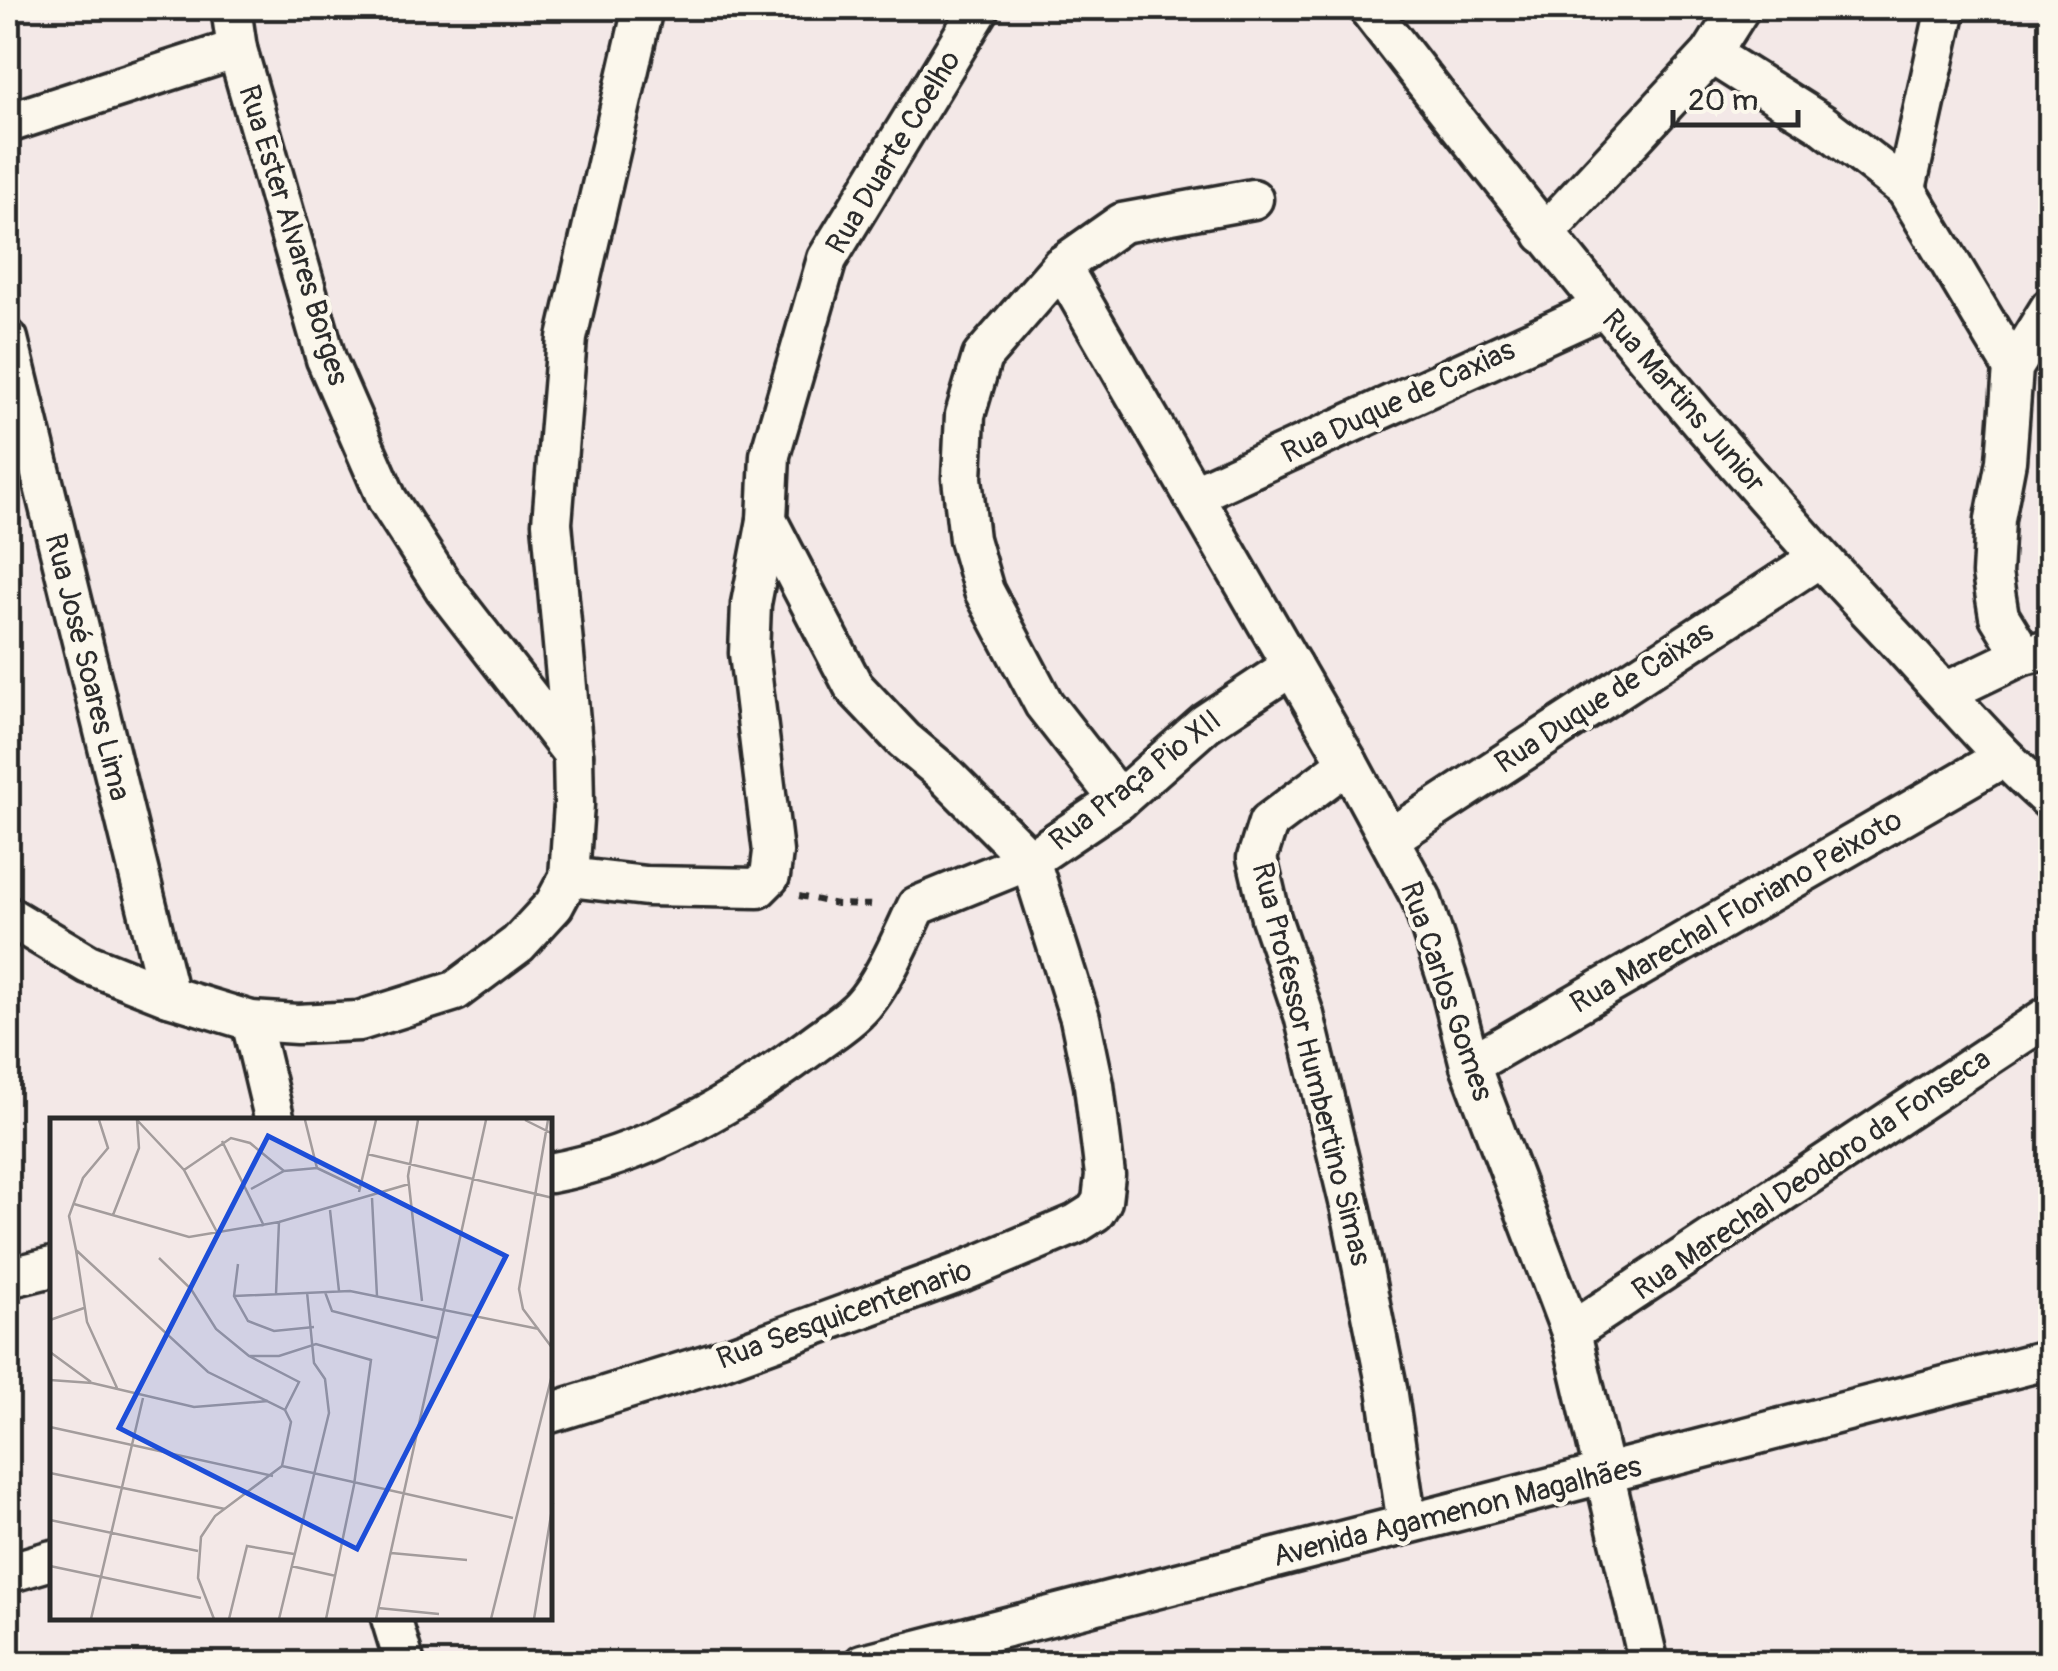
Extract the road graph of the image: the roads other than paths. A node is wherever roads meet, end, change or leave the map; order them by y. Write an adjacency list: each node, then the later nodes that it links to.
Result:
1 (232, 8): 7 (street, Rua Ester Alvares Borges)
2 (642, 8): 24 (street)
3 (980, 8): 19 (street, Rua Duarte Coelho)
4 (1368, 8): 12 (street, Rua Martins Junior)
5 (1740, 8): 8 (street)
6 (1946, 8): 10 (street)
7 (238, 49): 9 (street); 24 (street, Rua Ester Alvares Borges)
8 (1711, 54): 10 (street); 12 (street)
9 (8, 123)
10 (1906, 189): 17 (street)
11 (1253, 199): 13 (street)
12 (1544, 234): 14 (street, Rua Martins Junior)
13 (1062, 266): 18 (street, Rua Carlos Gomes); 27 (street)
14 (1603, 308): 18 (street, Rua Duque de Caxias); 20 (street, Rua Martins Junior)
15 (2050, 308): 17 (street)
16 (8, 339): 33 (street, Rua José Soares Lima)
17 (2014, 368): 21 (street)
18 (1193, 495): 22 (street, Rua Carlos Gomes)
19 (767, 520): 30 (street); 31 (street, Rua Duarte Coelho)
20 (1819, 558): 23 (street, Rua Martins Junior); 29 (street, Rua Duque de Caixas)
21 (2036, 652): 23 (street)
22 (1292, 666): 26 (street, Rua Carlos Gomes); 27 (street, Rua Praça Pio XII)
23 (1946, 692): 25 (street, Rua Martins Junior)
24 (574, 754): 31 (street)
25 (2002, 758): 28 (street, Rua Martins Junior); 36 (street, Rua Marechal Floriano Peixoto)
26 (1348, 763): 29 (street, Rua Carlos Gomes); 45 (street, Rua Professor Humbertino Simas)
27 (1119, 800): 30 (street, Rua Praça Pio XII)
28 (2050, 800)
29 (1390, 838): 36 (street, Rua Carlos Gomes)
30 (1030, 860): 38 (street, Rua Praça Pio XII); 43 (street, Rua Sesquicentenario)
31 (568, 877): 35 (street)
32 (8, 916): 33 (street)
33 (169, 996): 35 (street)
34 (2050, 1015): 41 (street, Rua Marechal Deodoro da Fonseca)
35 (251, 1021): 37 (street)
36 (1470, 1064): 41 (street, Rua Carlos Gomes)
37 (274, 1118)
38 (552, 1173)
39 (50, 1268): 40 (street)
40 (8, 1278)
41 (1572, 1332): 44 (street, Rua Carlos Gomes)
42 (2050, 1358): 44 (street, Avenida Agamenon Magalhães)
43 (552, 1413)
44 (1602, 1473): 45 (street, Avenida Agamenon Magalhães); 51 (street, Rua Carlos Gomes)
45 (1407, 1524): 50 (street, Avenida Agamenon Magalhães)
46 (50, 1561): 47 (street)
47 (8, 1573)
48 (393, 1621): 49 (street)
49 (405, 1664)
50 (863, 1664)
51 (1649, 1664)

